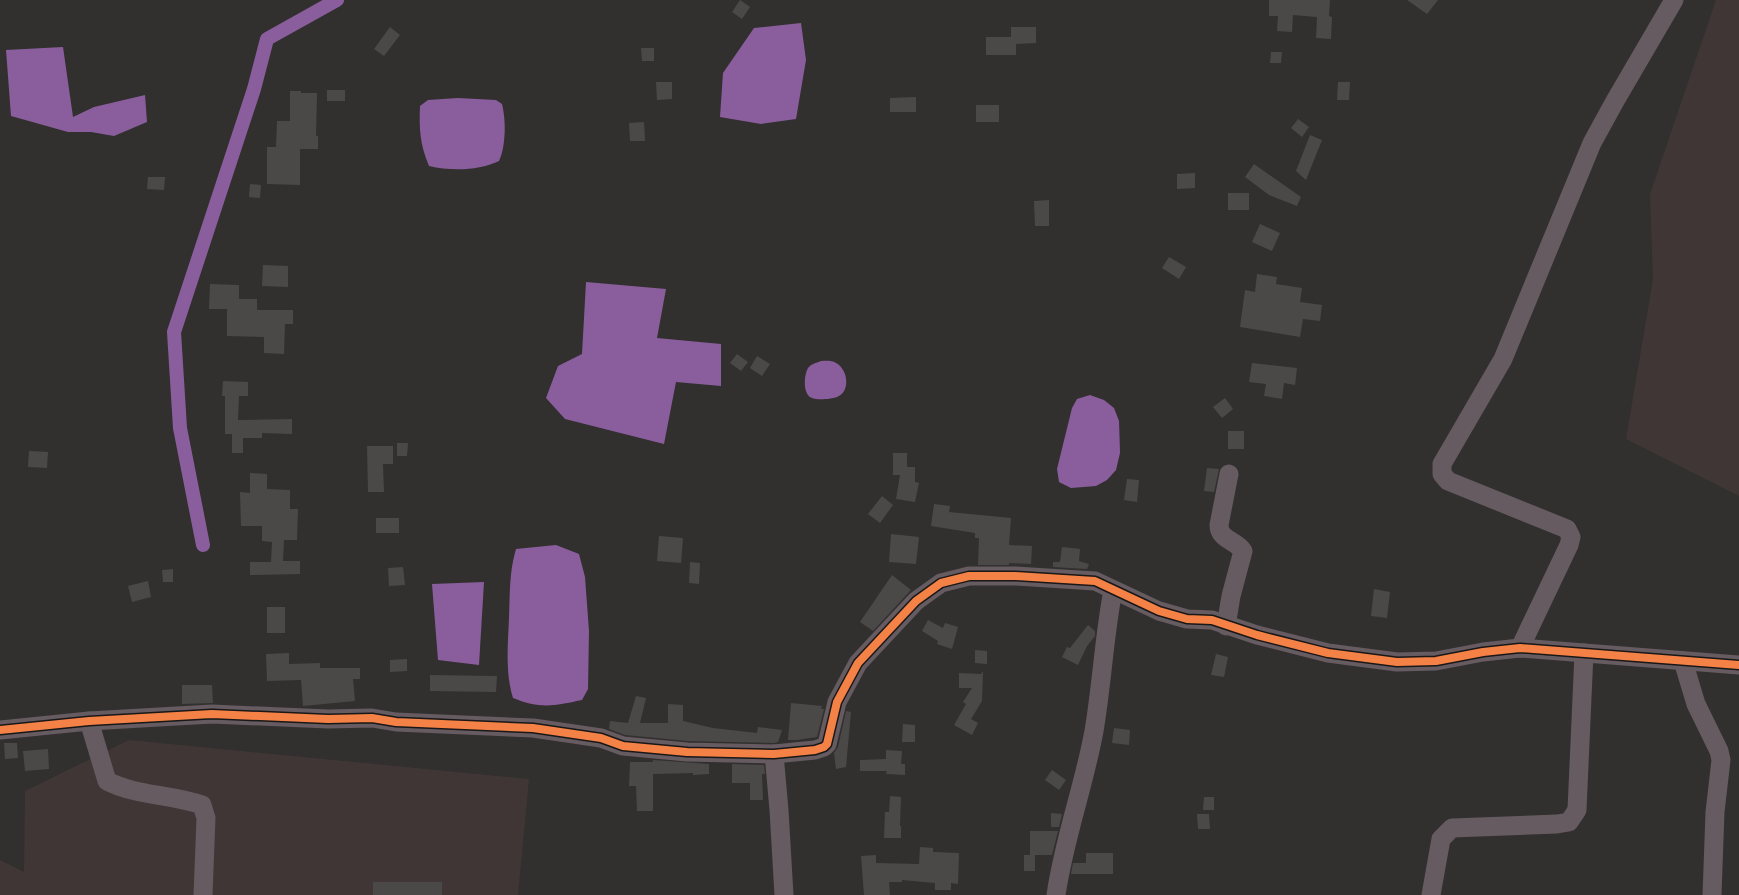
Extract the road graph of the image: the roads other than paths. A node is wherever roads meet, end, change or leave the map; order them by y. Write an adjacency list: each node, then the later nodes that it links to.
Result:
1 (1674, 0): 5 (street)
2 (1229, 474): 4 (street)
3 (1113, 590): 4 (street); 11 (street); 14 (street)
4 (1226, 626): 5 (street)
5 (1520, 648): 6 (street)
6 (1584, 653): 7 (street); 15 (street)
7 (1683, 661): 8 (street); 16 (street)
8 (1739, 665)
9 (89, 721): 10 (street); 11 (street); 12 (street)
10 (0, 730)
11 (774, 754): 13 (street)
12 (203, 895)
13 (784, 895)
14 (1056, 895)
15 (1431, 895)
16 (1712, 895)

